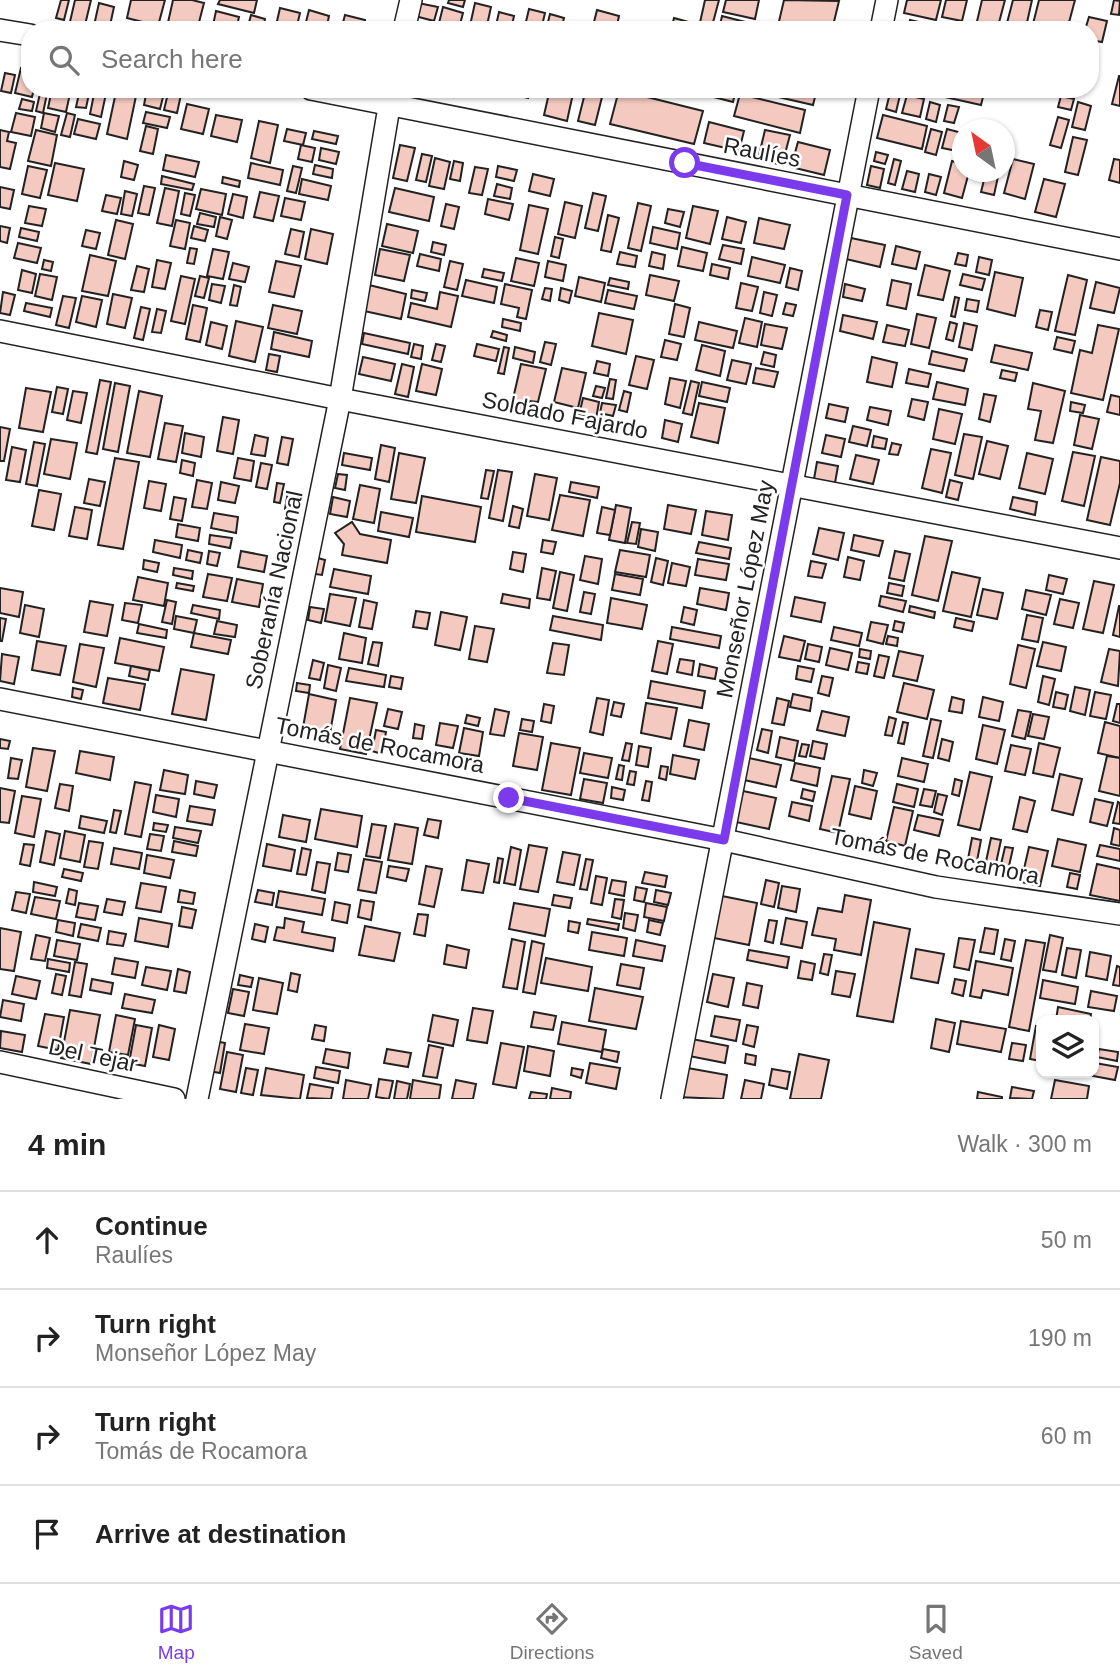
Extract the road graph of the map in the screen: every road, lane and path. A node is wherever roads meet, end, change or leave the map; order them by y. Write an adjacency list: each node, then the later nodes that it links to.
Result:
1 (411, 0): 3 (street)
2 (887, 0): 4 (street)
3 (406, 21)
4 (883, 21)
5 (0, 30): 6 (street)
6 (21, 34)
7 (391, 98): 13 (street, Soberanía Nacional)
8 (396, 98): 10 (street, Raulíes)
9 (867, 98): 10 (street, Monseñor López May)
10 (847, 195): 11 (street, Raulíes); 14 (street, Monseñor López May)
11 (1120, 249)
12 (0, 331): 13 (street, Soldado Fajardo)
13 (340, 399): 14 (street, Soldado Fajardo); 17 (street, Soberanía Nacional)
14 (792, 485): 15 (street, Soldado Fajardo); 18 (street, Monseñor López May)
15 (1120, 548)
16 (0, 699): 17 (street, Tomás de Rocamora)
17 (268, 750): 18 (street, Tomás de Rocamora); 22 (street, Soberanía Nacional)
18 (724, 840): 19 (street, Tomás de Rocamora); 23 (street, Monseñor López May)
19 (1120, 915)
20 (0, 1062): 21 (street, Del Tejar)
21 (174, 1099)
22 (197, 1099)
23 (672, 1099)

